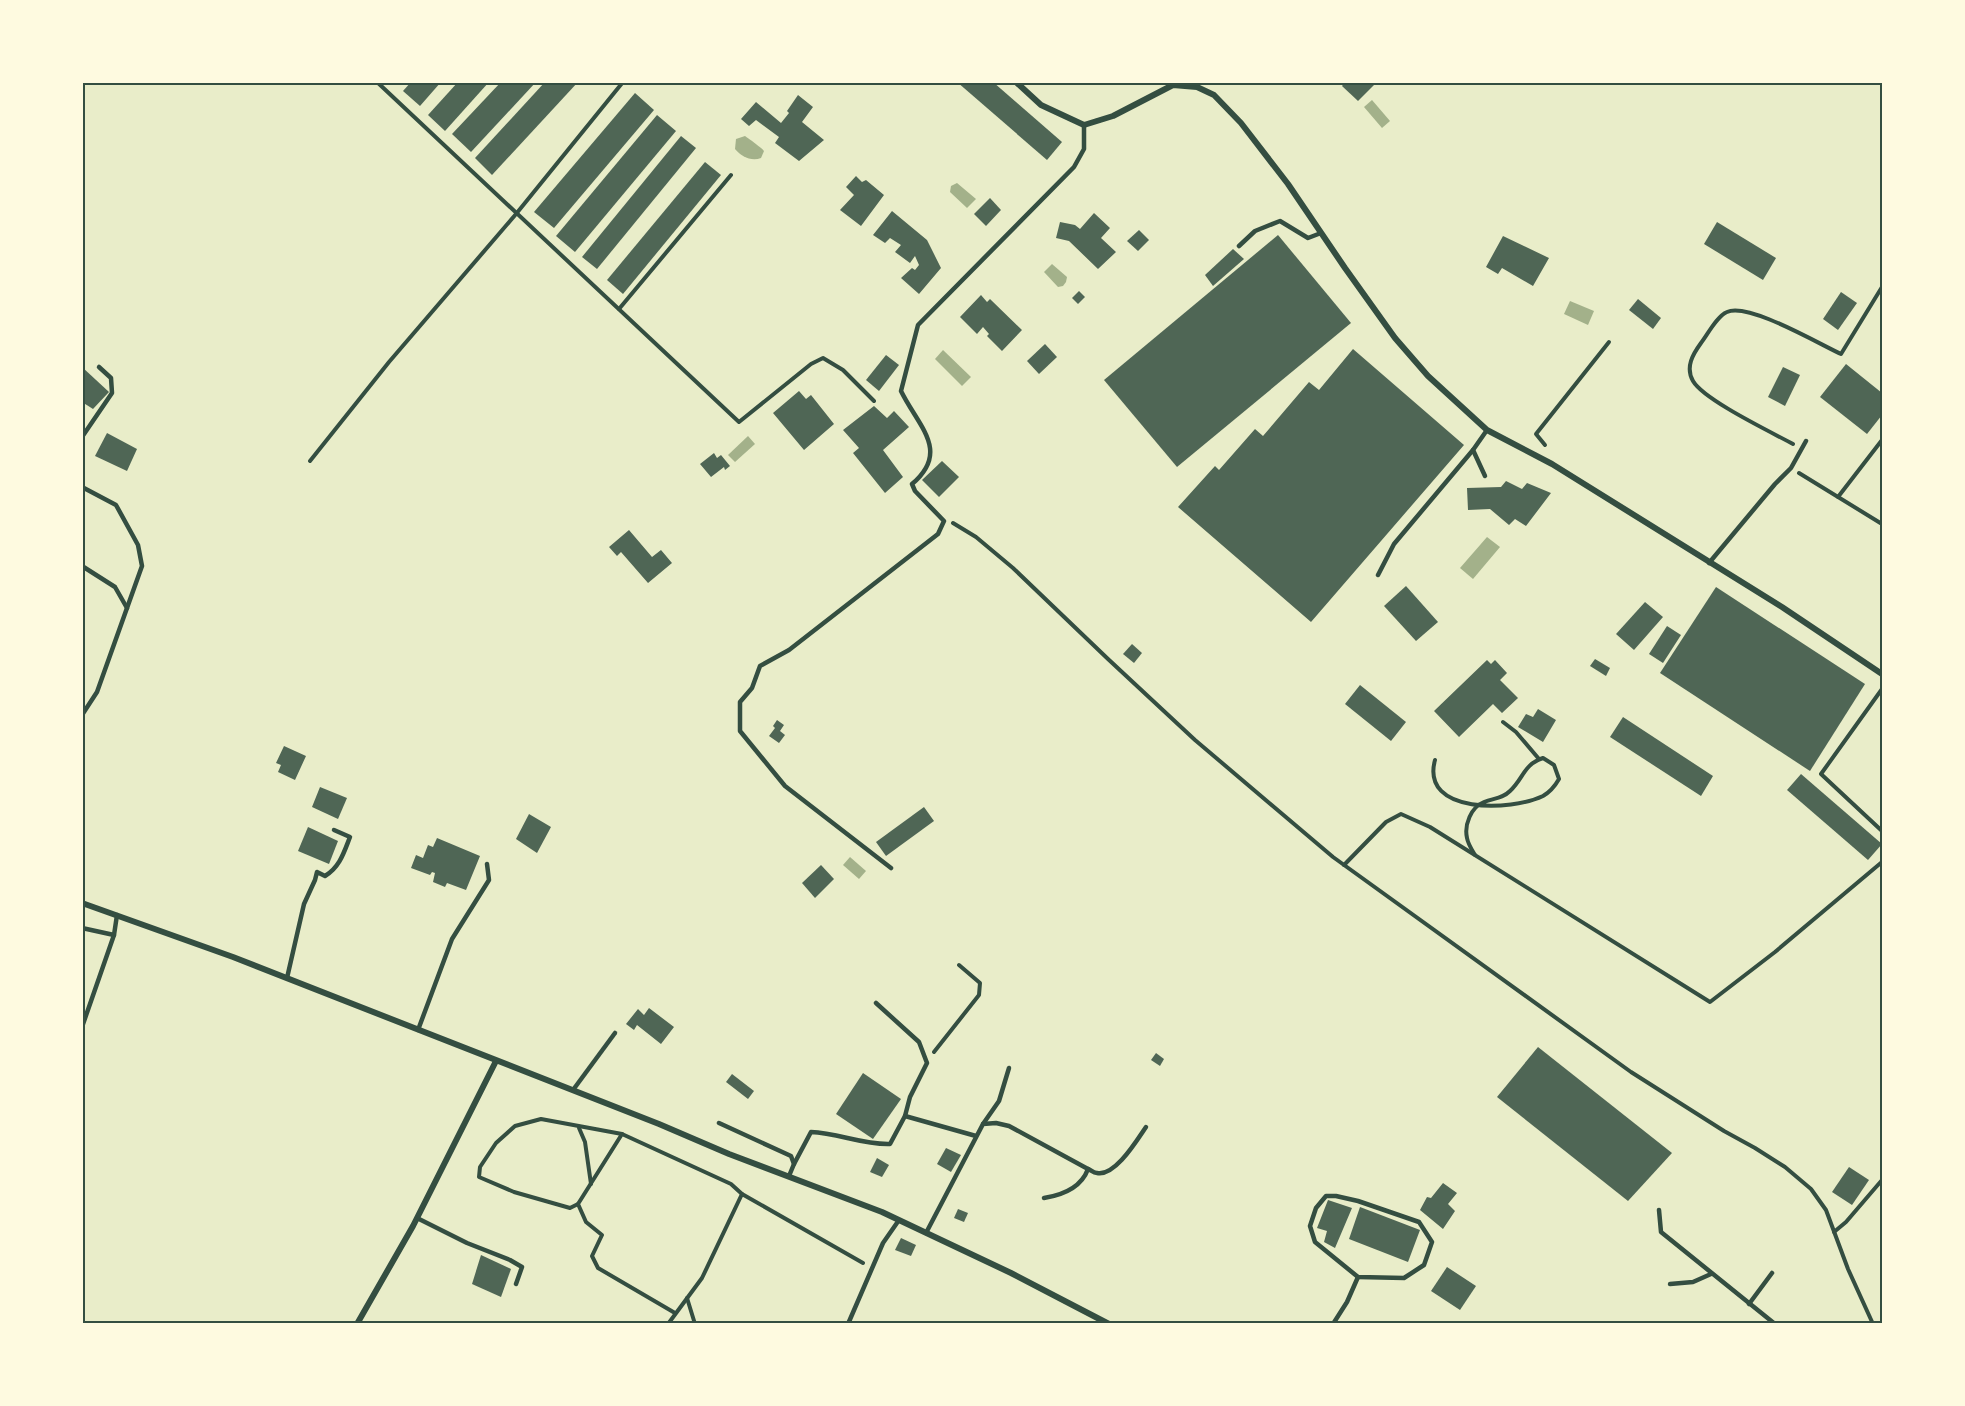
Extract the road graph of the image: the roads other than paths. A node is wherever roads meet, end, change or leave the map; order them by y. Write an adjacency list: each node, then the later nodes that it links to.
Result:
1 (1016, 82): 2 (street)
2 (1084, 125): 3 (street); 20 (lane)
3 (1321, 233): 4 (lane); 6 (street)
4 (1239, 246)
5 (99, 368): 7 (lane)
6 (1487, 430): 9 (lane); 12 (street)
7 (82, 437)
8 (1806, 441): 12 (lane)
9 (1473, 450): 10 (lane); 14 (lane)
10 (1485, 476)
11 (82, 487): 15 (lane)
12 (1709, 563): 16 (street)
13 (82, 566): 15 (lane)
14 (1378, 575)
15 (127, 608): 17 (lane)
16 (1882, 674)
17 (82, 715)
18 (334, 830): 25 (lane)
19 (487, 864): 28 (lane)
20 (891, 868)
21 (82, 903): 22 (street)
22 (117, 915): 24 (lane); 25 (street)
23 (82, 928): 24 (lane)
24 (114, 935): 27 (lane)
25 (287, 978): 28 (street)
26 (876, 1003): 33 (lane)
27 (82, 1027)
28 (418, 1030): 30 (street)
29 (615, 1033): 32 (lane)
30 (496, 1061): 32 (street); 43 (street)
31 (1009, 1068): 35 (lane)
32 (573, 1090): 40 (street)
33 (905, 1116): 37 (lane); 38 (lane)
34 (719, 1123): 38 (lane)
35 (983, 1124): 37 (lane); 39 (lane)
36 (1146, 1127): 39 (lane)
37 (976, 1136): 45 (lane)
38 (794, 1164): 40 (lane)
39 (1088, 1169): 41 (lane)
40 (789, 1176): 44 (street)
41 (1044, 1198)
42 (1659, 1210): 47 (lane)
43 (417, 1218): 49 (lane); 52 (street)
44 (899, 1220): 45 (street); 53 (lane)
45 (926, 1233): 54 (street)
46 (1772, 1273): 51 (lane)
47 (1711, 1274): 50 (lane); 51 (lane)
48 (1358, 1277): 48 (lane); 55 (lane)
49 (516, 1284)
50 (1670, 1284)
51 (1749, 1304): 56 (lane)
52 (357, 1323)
53 (848, 1323)
54 (1109, 1323)
55 (1333, 1323)
56 (1775, 1323)

